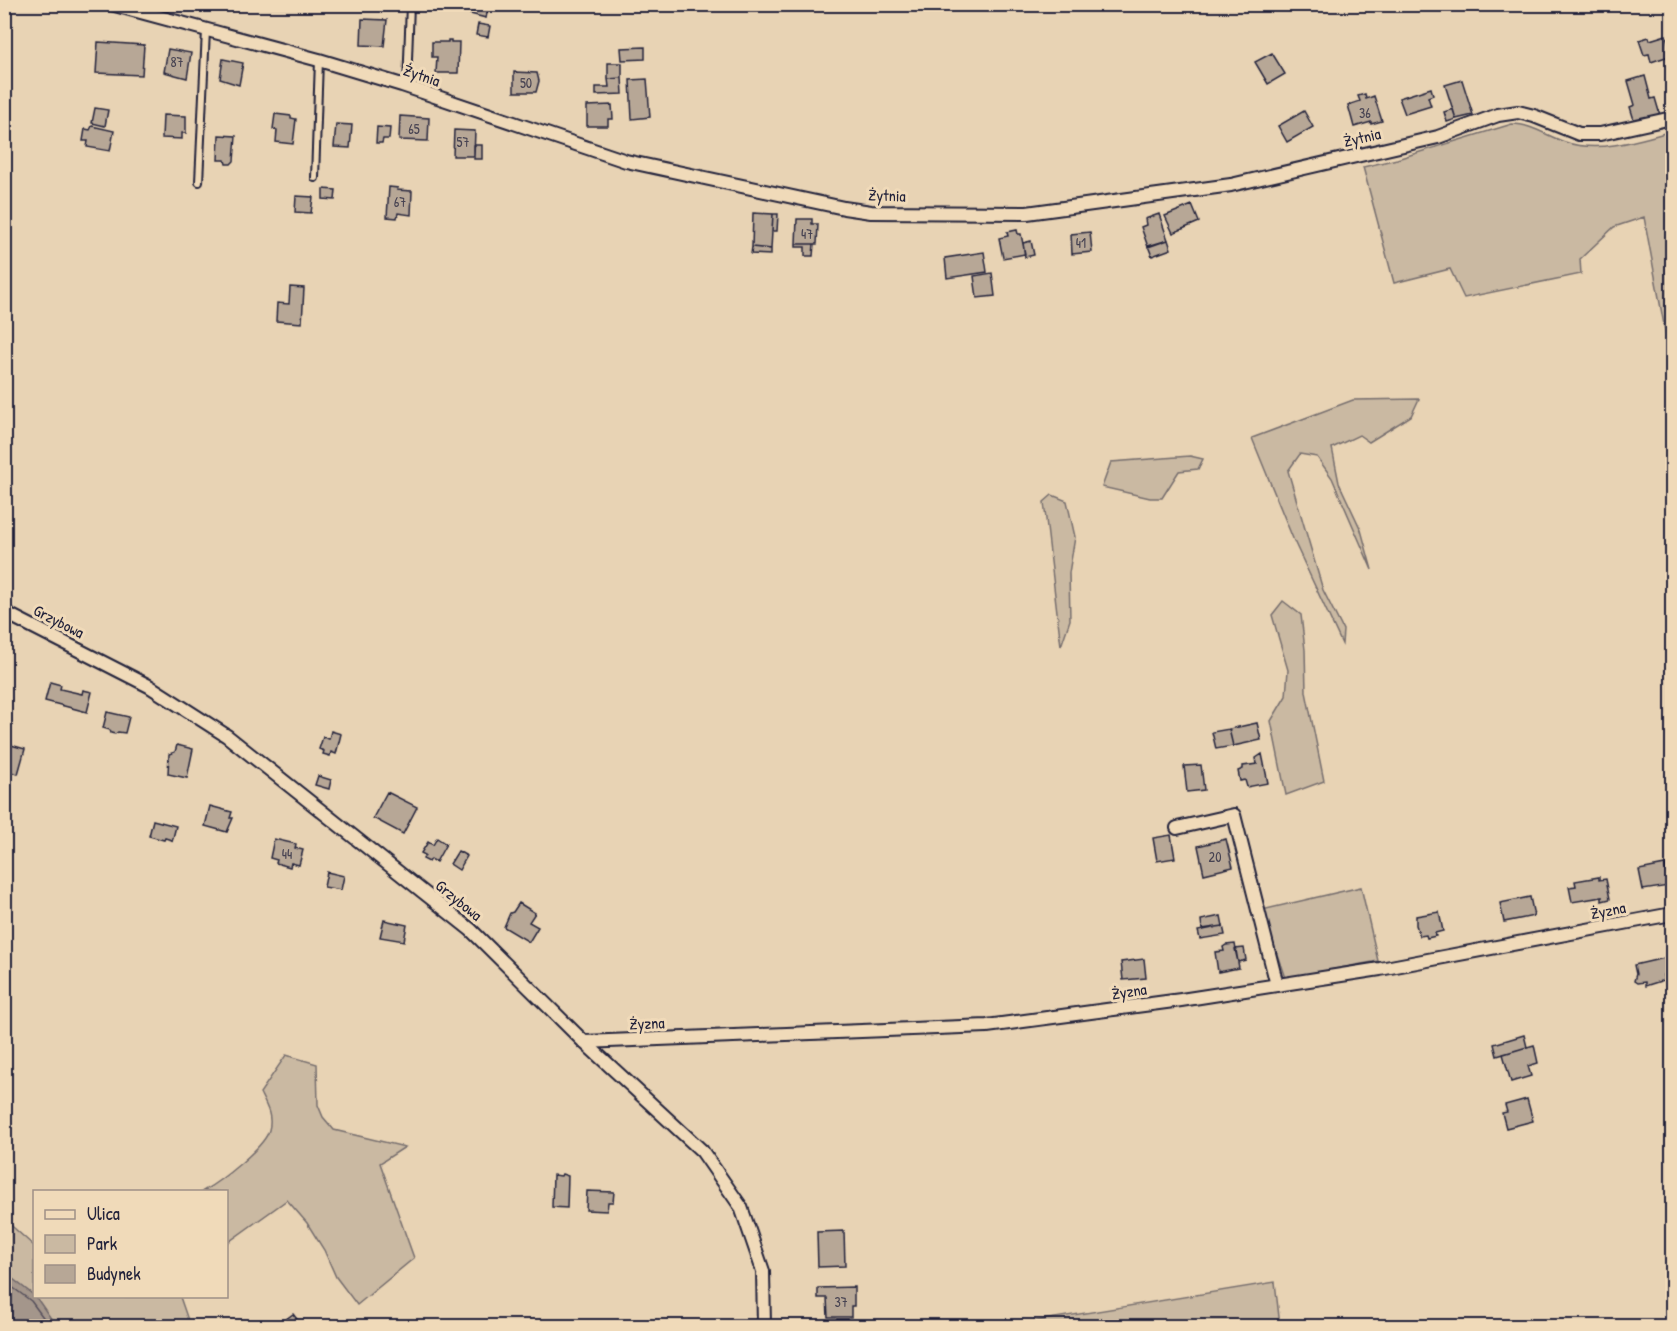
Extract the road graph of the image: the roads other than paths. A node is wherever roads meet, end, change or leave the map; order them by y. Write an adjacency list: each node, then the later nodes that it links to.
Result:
1 (111, 4): 3 (street, Żytnia)
2 (410, 4): 5 (lane)
3 (206, 30): 4 (street, Żytnia); 8 (lane)
4 (319, 60): 5 (street, Żytnia); 7 (lane)
5 (407, 87): 6 (street, Żytnia)
6 (1672, 118)
7 (315, 178)
8 (199, 182)
9 (4, 612): 13 (street, Grzybowa)
10 (1177, 828): 12 (street)
11 (1672, 914): 12 (street, Żyzna)
12 (1277, 985): 13 (street, Żyzna)
13 (584, 1042): 14 (street, Grzybowa)
14 (764, 1326)

